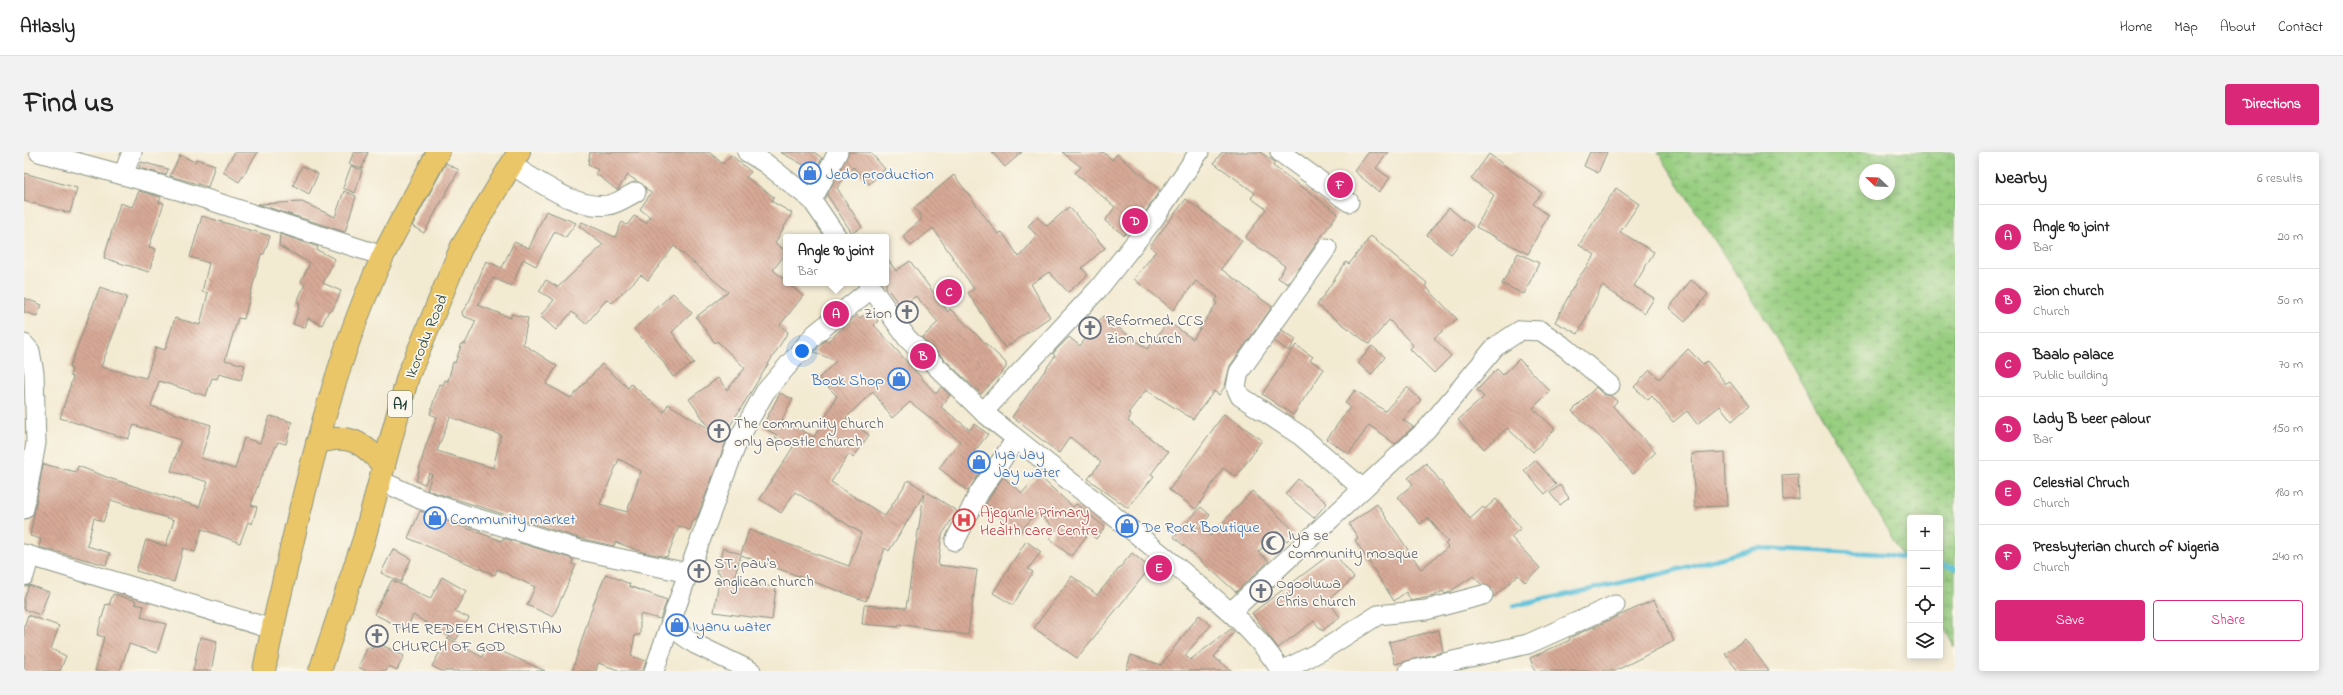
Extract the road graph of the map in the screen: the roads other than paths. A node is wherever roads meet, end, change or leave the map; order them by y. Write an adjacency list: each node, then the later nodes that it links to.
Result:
1 (39, 152): 9 (street)
2 (132, 152): 9 (street)
3 (438, 152): 15 (highway)
4 (747, 152): 11 (street)
5 (838, 152): 11 (street)
6 (1199, 152): 19 (street)
7 (1280, 152): 12 (street)
8 (515, 159): 10 (street); 22 (highway, Ikorodu Road / A1)
9 (123, 175): 15 (street)
10 (636, 192)
11 (812, 200): 13 (street)
12 (1349, 202)
13 (835, 234)
14 (1328, 248): 23 (street)
15 (383, 256): 21 (highway)
16 (870, 286): 19 (street); 27 (street)
17 (24, 344): 24 (street)
18 (1610, 385): 23 (street)
19 (983, 412): 20 (street)
20 (1016, 440): 25 (street); 31 (street)
21 (317, 443): 22 (highway); 33 (highway)
22 (386, 475): 27 (street); 35 (highway, Ikorodu Road / A1)
23 (1363, 489): 31 (street)
24 (24, 509)
25 (955, 541)
26 (27, 555): 28 (street); 33 (street)
27 (688, 573): 32 (street)
28 (24, 576)
29 (1483, 595): 38 (street)
30 (1615, 605): 39 (street)
31 (1231, 612): 38 (street)
32 (671, 627): 36 (street); 37 (street)
33 (272, 629): 34 (highway)
34 (264, 671)
35 (320, 671)
36 (654, 671)
37 (751, 671)
38 (1282, 671)
39 (1410, 671)

